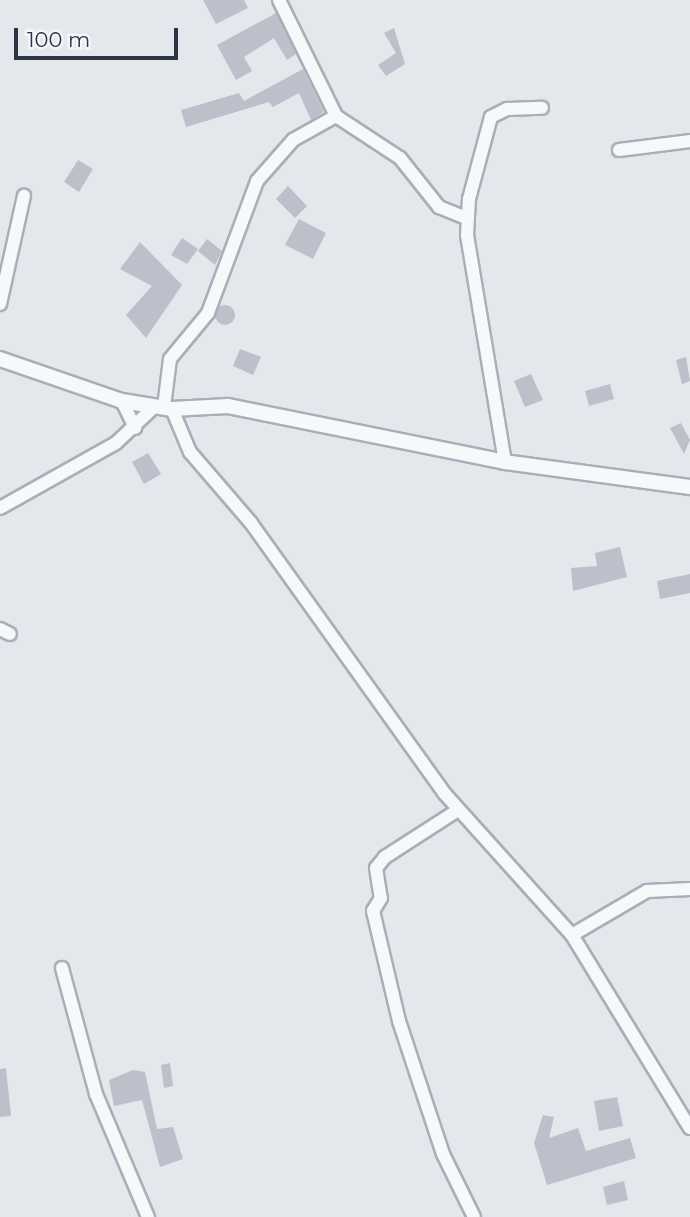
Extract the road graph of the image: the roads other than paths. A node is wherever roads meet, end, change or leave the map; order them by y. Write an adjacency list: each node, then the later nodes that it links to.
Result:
1 (279, 0): 3 (street)
2 (542, 108): 7 (street)
3 (336, 116): 7 (street); 11 (street)
4 (690, 141): 5 (street)
5 (619, 149)
6 (24, 196): 8 (street)
7 (468, 219): 13 (street)
8 (0, 304)
9 (0, 359): 10 (street)
10 (122, 401): 11 (street); 12 (street)
11 (164, 407): 12 (street); 13 (street); 16 (street)
12 (135, 428): 15 (street)
13 (505, 462): 14 (street)
14 (690, 487)
15 (0, 508)
16 (458, 810): 18 (street); 22 (street)
17 (690, 889): 18 (street)
18 (572, 935): 20 (street)
19 (62, 968): 21 (street)
20 (689, 1126)
21 (148, 1217)
22 (474, 1217)

